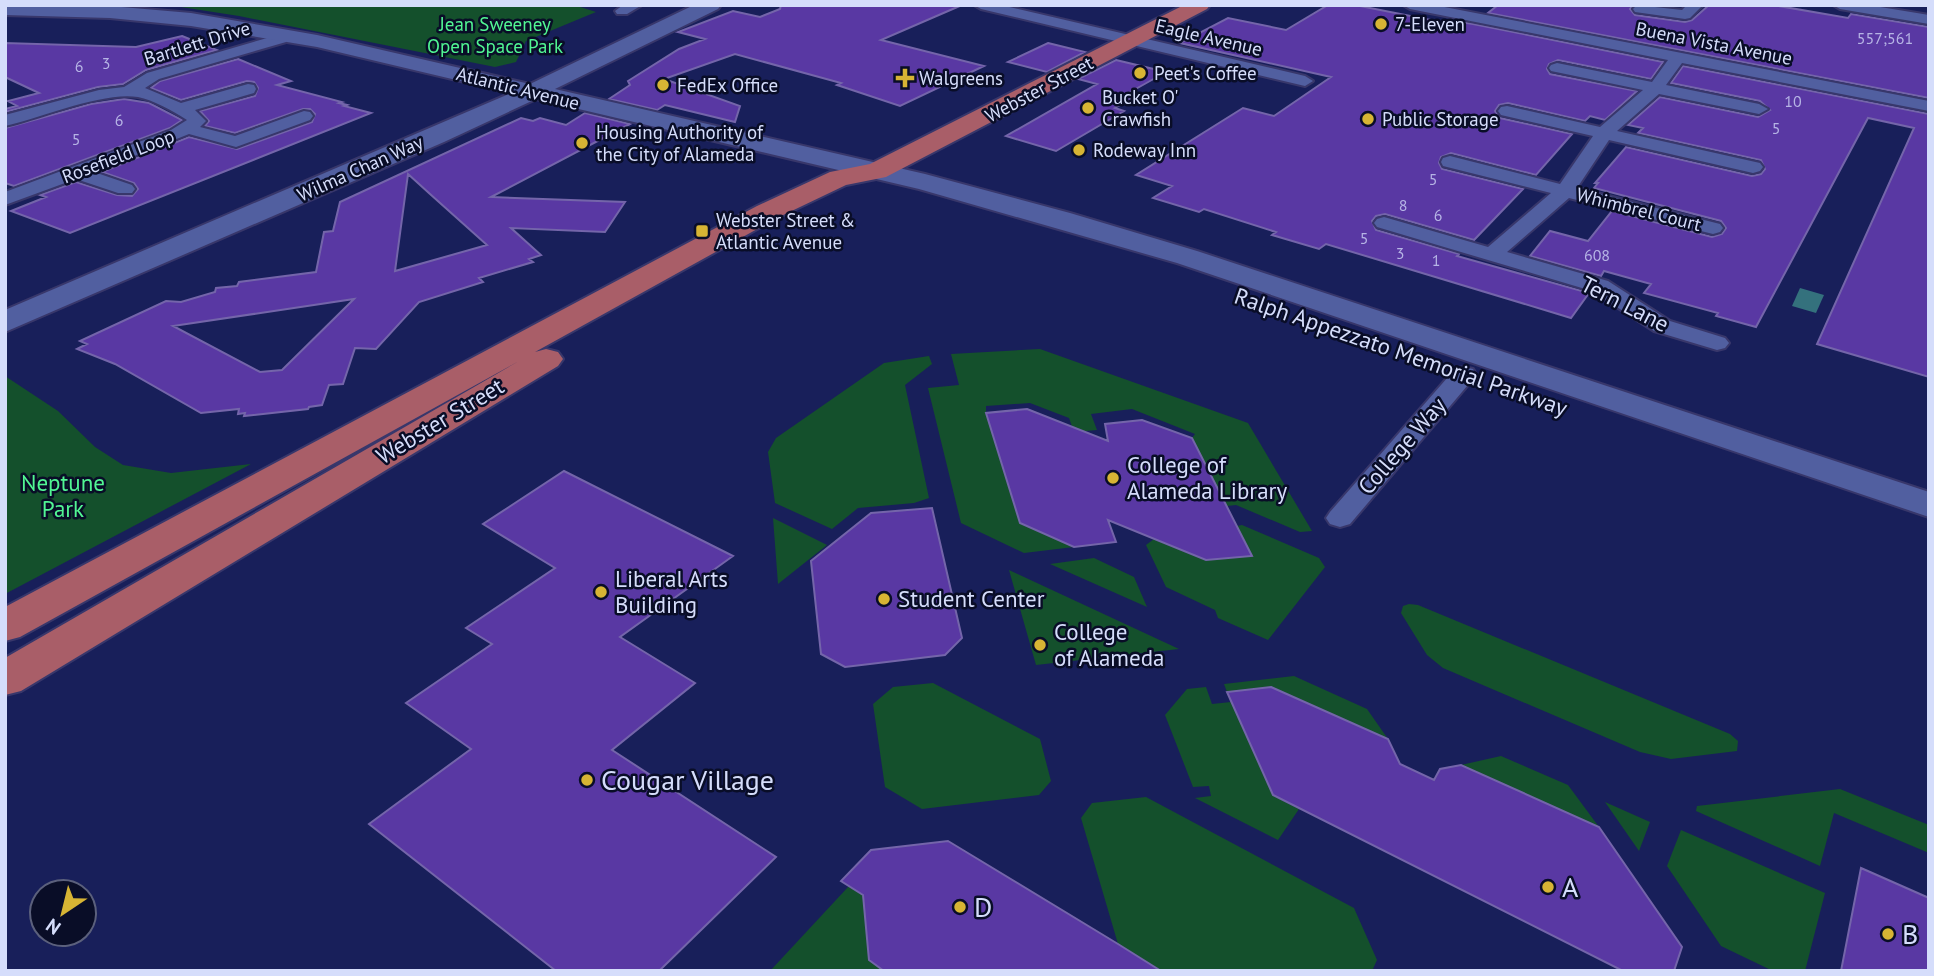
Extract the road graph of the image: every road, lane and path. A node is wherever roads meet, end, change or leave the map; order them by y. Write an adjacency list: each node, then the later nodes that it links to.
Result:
1 (679, 5): 23 (street, Wilma Chan Way)
2 (711, 5): 23 (street, Wilma Chan Way)
3 (981, 5): 13 (street, Eagle Avenue)
4 (1200, 5): 13 (main road, Webster Street)
5 (1410, 5): 15 (street, Buena Vista Avenue)
6 (1696, 5): 10 (street)
7 (1840, 5): 8 (street)
8 (1872, 8): 11 (street)
9 (5, 9): 12 (street, Atlantic Avenue)
10 (1640, 9)
11 (1929, 20)
12 (281, 39): 16 (street, Bartlett Drive); 23 (street, Atlantic Avenue)
13 (1132, 40): 18 (street, Eagle Avenue); 38 (main road, Webster Street)
14 (157, 55): 16 (street)
15 (1678, 57): 19 (street); 25 (street, Buena Vista Avenue)
16 (186, 67): 22 (street, Bartlett Drive)
17 (1557, 68): 19 (street)
18 (1305, 81)
19 (1656, 88): 27 (street); 34 (street)
20 (62, 89): 24 (street)
21 (248, 89): 26 (street)
22 (129, 91): 24 (street, Bartlett Drive); 26 (street, Rosefield Loop)
23 (507, 93): 38 (street, Atlantic Avenue); 38 (street, Atlantic Avenue); 45 (street, Wilma Chan Way); 46 (street, Wilma Chan Way)
24 (83, 99): 29 (street, Bartlett Drive)
25 (1929, 106)
26 (180, 109): 33 (street, Rosefield Loop)
27 (1759, 109)
28 (1507, 111): 34 (street)
29 (37, 112): 31 (street, Bartlett Drive); 32 (street)
30 (304, 116): 33 (street)
31 (5, 121)
32 (57, 122)
33 (188, 129): 37 (street, Rosefield Loop)
34 (1604, 133): 36 (street); 40 (street)
35 (1450, 162): 40 (street, Whimbrel Court)
36 (1753, 167)
37 (75, 172): 39 (street); 41 (street, Rosefield Loop)
38 (862, 178): 48 (street, Ralph Appezzato Memorial Parkway); 49 (street, Ralph Appezzato Memorial Parkway); 52 (main road, Webster Street); 53 (main road, Webster Street)
39 (125, 189)
40 (1564, 191): 43 (street, Whimbrel Court); 44 (street)
41 (5, 199)
42 (1384, 223): 44 (street, Tern Lane)
43 (1713, 228)
44 (1492, 254): 47 (street, Tern Lane)
45 (5, 302)
46 (5, 322)
47 (1717, 343)
48 (1465, 374): 50 (street, College Way); 51 (street, Ralph Appezzato Memorial Parkway)
49 (1929, 505)
50 (1340, 519)
51 (1929, 533)
52 (5, 626)
53 (5, 679)

